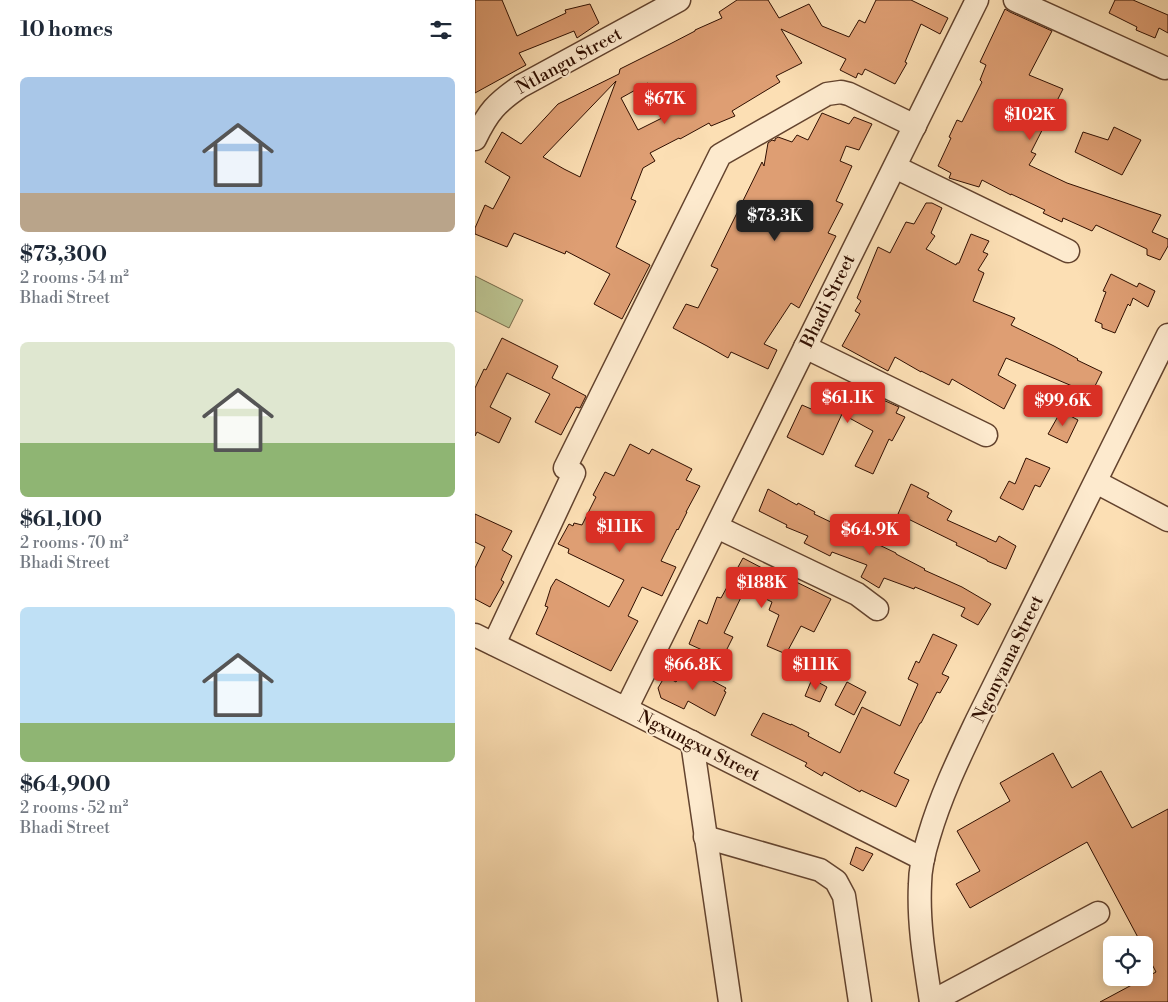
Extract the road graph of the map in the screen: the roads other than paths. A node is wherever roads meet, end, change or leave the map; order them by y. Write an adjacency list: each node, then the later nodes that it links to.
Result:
1 (679, 0): 6 (street, Ntlangu Street)
2 (977, 0): 5 (street, Bhadi Street)
3 (1015, 0): 4 (street)
4 (1165, 68)
5 (915, 126): 7 (street, Bhadi Street); 16 (street)
6 (475, 139)
7 (895, 167): 8 (street); 10 (street, Bhadi Street)
8 (1068, 251)
9 (1168, 335): 12 (street, Ngonyama Street)
10 (805, 347): 11 (street); 14 (street, Bhadi Street)
11 (986, 434)
12 (1096, 482): 13 (street); 20 (street, Ngonyama Street)
13 (1168, 520)
14 (717, 527): 15 (street); 17 (street, Bhadi Street)
15 (877, 609)
16 (484, 640): 17 (street, Ngxungxu Street)
17 (626, 710): 18 (street, Ngxungxu Street)
18 (692, 742): 19 (street); 20 (street, Ngxungxu Street)
19 (705, 837): 22 (street); 23 (street)
20 (923, 859): 24 (street, Ngonyama Street)
21 (1098, 913): 24 (street)
22 (730, 1002)
23 (859, 1002)
24 (931, 1002)

